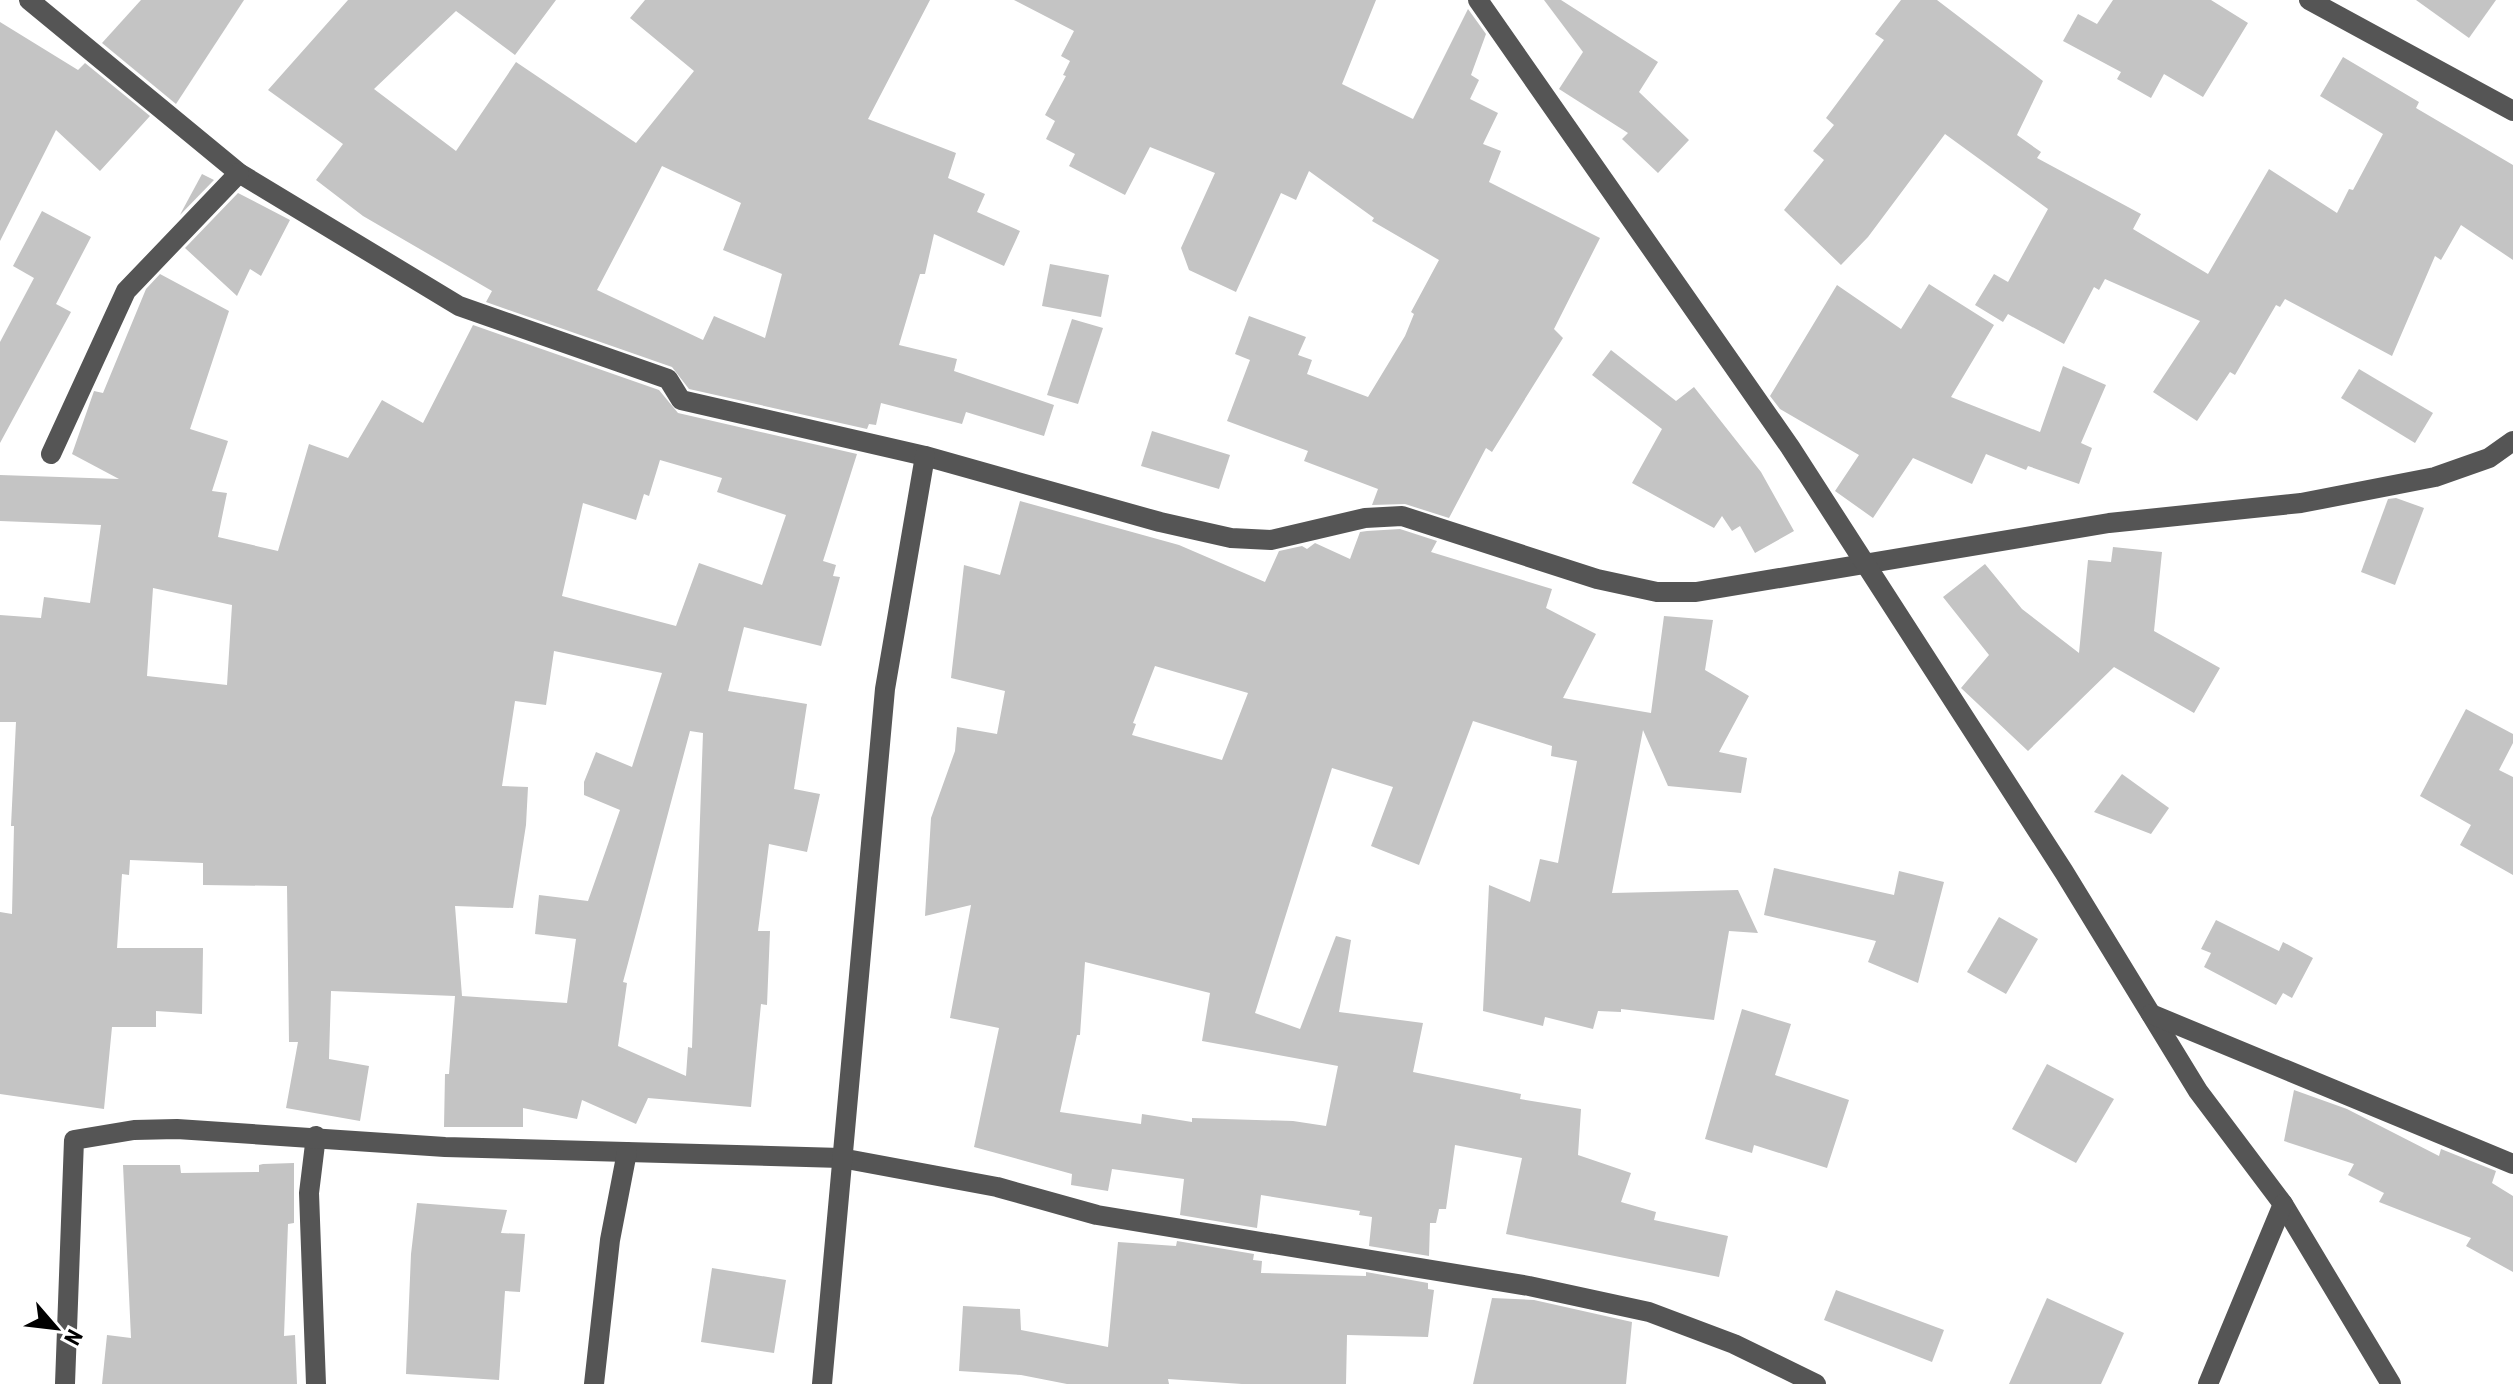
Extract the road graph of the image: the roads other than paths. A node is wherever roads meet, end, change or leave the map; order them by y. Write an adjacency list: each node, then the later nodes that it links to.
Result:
1 (1478, 0): 9 (street)
2 (2309, 0): 4 (street)
3 (39, 3): 5 (street)
4 (2513, 111)
5 (239, 173): 7 (street); 8 (street)
6 (2513, 441): 9 (street)
7 (51, 454)
8 (925, 456): 9 (street); 13 (street)
9 (1866, 564): 10 (street)
10 (2151, 1014): 14 (street); 15 (street)
11 (316, 1136): 12 (street); 16 (street); 17 (street)
12 (627, 1152): 13 (street); 18 (street)
13 (841, 1158): 19 (street); 20 (street)
14 (2513, 1164)
15 (2283, 1204): 21 (street); 22 (street)
16 (65, 1384)
17 (316, 1384)
18 (594, 1384)
19 (822, 1384)
20 (1816, 1384)
21 (2208, 1384)
22 (2391, 1384)

